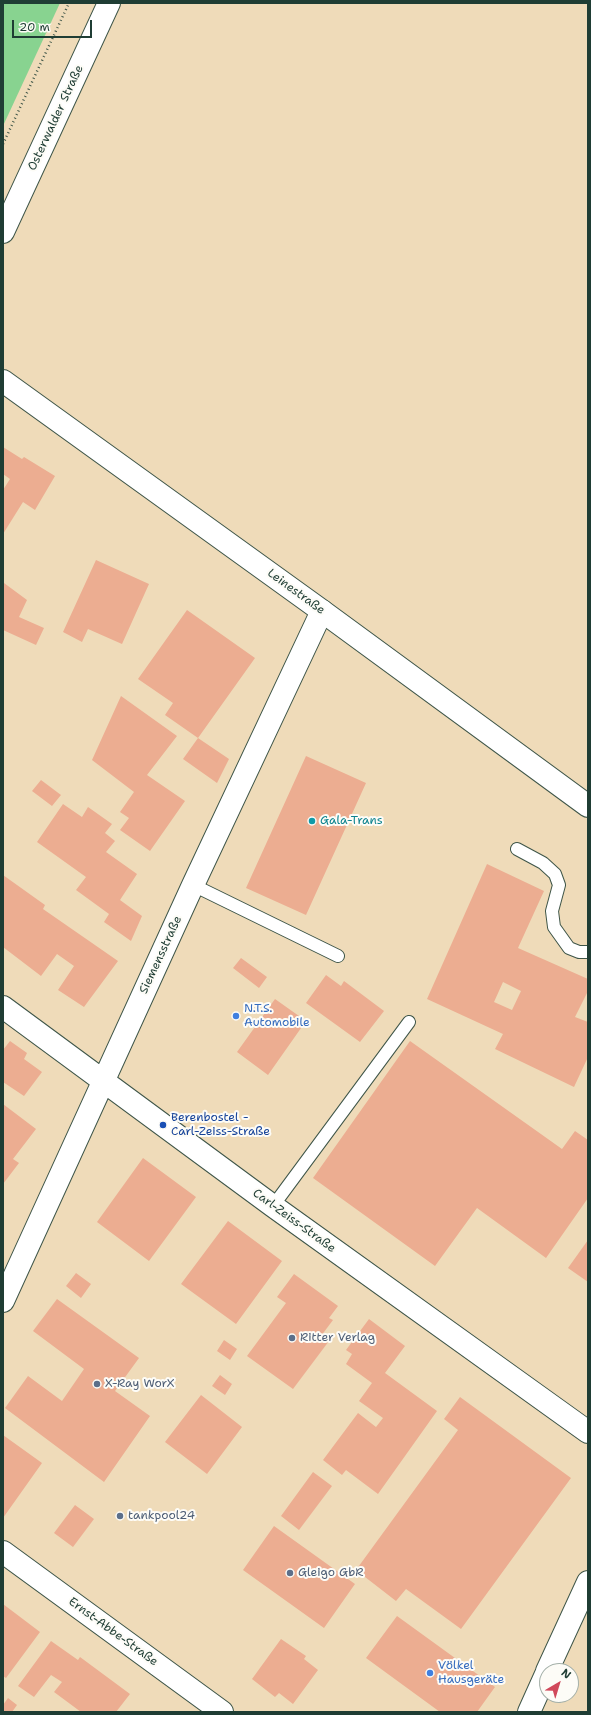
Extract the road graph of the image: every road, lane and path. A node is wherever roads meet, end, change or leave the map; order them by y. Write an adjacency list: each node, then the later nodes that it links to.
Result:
1 (69, 3): 3 (path)
2 (109, 3): 4 (street, Osterwalder Straße)
3 (3, 144)
4 (3, 232)
5 (3, 380): 6 (street, Leinestraße)
6 (322, 611): 7 (street, Leinestraße); 9 (street, Siemensstraße)
7 (588, 806)
8 (517, 849): 10 (lane)
9 (193, 885): 11 (lane); 14 (street, Siemensstraße)
10 (588, 952)
11 (338, 956)
12 (3, 1006): 14 (street, Carl-Zeiss-Straße)
13 (409, 1022): 15 (lane)
14 (104, 1080): 15 (street, Carl-Zeiss-Straße); 16 (street, Siemensstraße)
15 (273, 1206): 17 (street, Carl-Zeiss-Straße)
16 (3, 1301)
17 (588, 1432)
18 (3, 1552): 22 (street, Ernst-Abbe-Straße)
19 (588, 1582): 20 (street)
20 (551, 1663)
21 (539, 1688): 23 (street)
22 (222, 1712)
23 (528, 1712)

